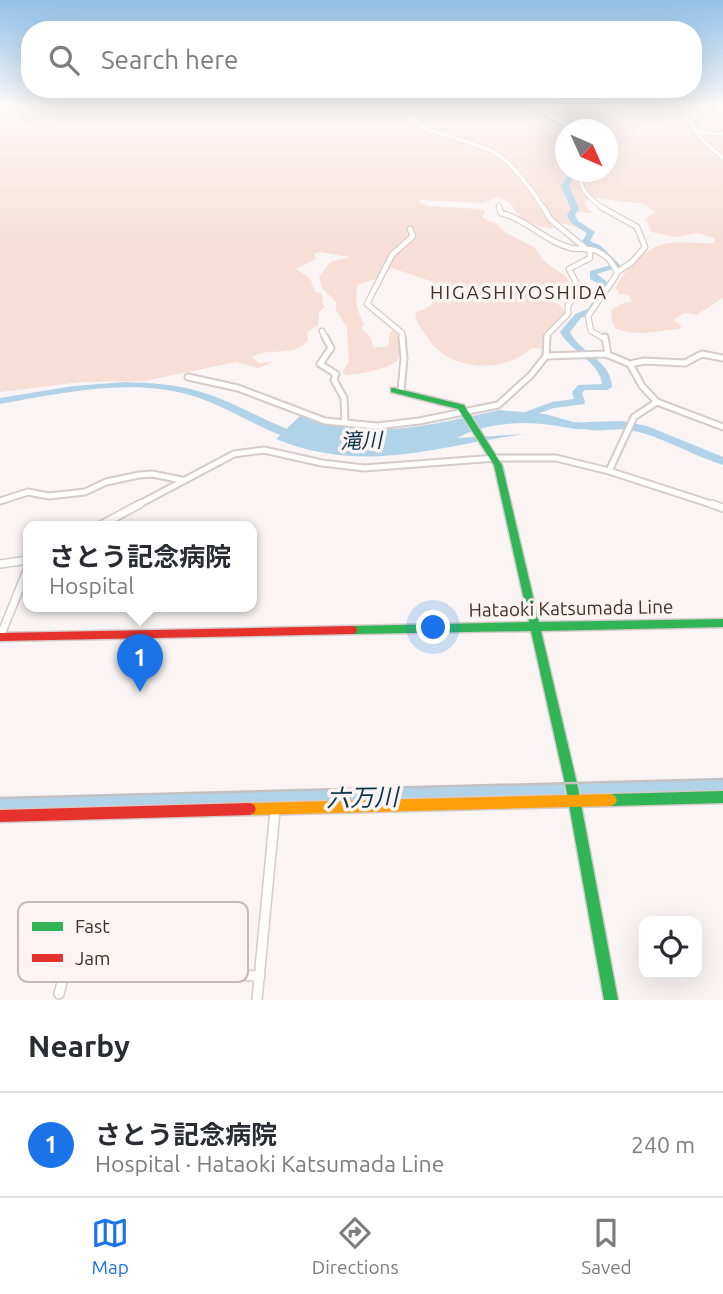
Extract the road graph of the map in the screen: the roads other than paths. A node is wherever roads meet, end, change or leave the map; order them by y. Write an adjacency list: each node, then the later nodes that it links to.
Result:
1 (496, 154): 5 (street)
2 (580, 182): 6 (street)
3 (499, 205): 5 (street)
4 (410, 229): 13 (street)
5 (588, 249): 6 (street); 9 (street)
6 (616, 269): 8 (street)
7 (322, 331): 16 (street)
8 (608, 355): 9 (street); 11 (street)
9 (546, 356): 15 (street)
10 (723, 358): 11 (street)
11 (630, 364): 14 (street)
12 (188, 377): 16 (street)
13 (397, 390): 15 (street)
14 (657, 402): 17 (street); 19 (street)
15 (466, 411): 16 (street); 18 (street)
16 (345, 422)
17 (723, 427)
18 (496, 458): 19 (street); 20 (street); 28 (street)
19 (609, 471): 22 (street)
20 (182, 480): 21 (street); 23 (street)
21 (0, 501)
22 (723, 508)
23 (108, 521)
24 (23, 561): 25 (street)
25 (0, 564)
26 (23, 580): 29 (street)
27 (723, 623): 28 (street, Hataoki Katsumada Line)
28 (535, 626): 29 (street, Hataoki Katsumada Line); 31 (street)
29 (0, 637)
30 (723, 797): 31 (street)
31 (574, 801): 32 (street); 39 (street)
32 (275, 811): 33 (street); 35 (street)
33 (0, 816)
34 (248, 976): 35 (street)
35 (260, 976): 38 (street)
36 (62, 982): 37 (street)
37 (59, 994)
38 (257, 1000)
39 (611, 1000)

